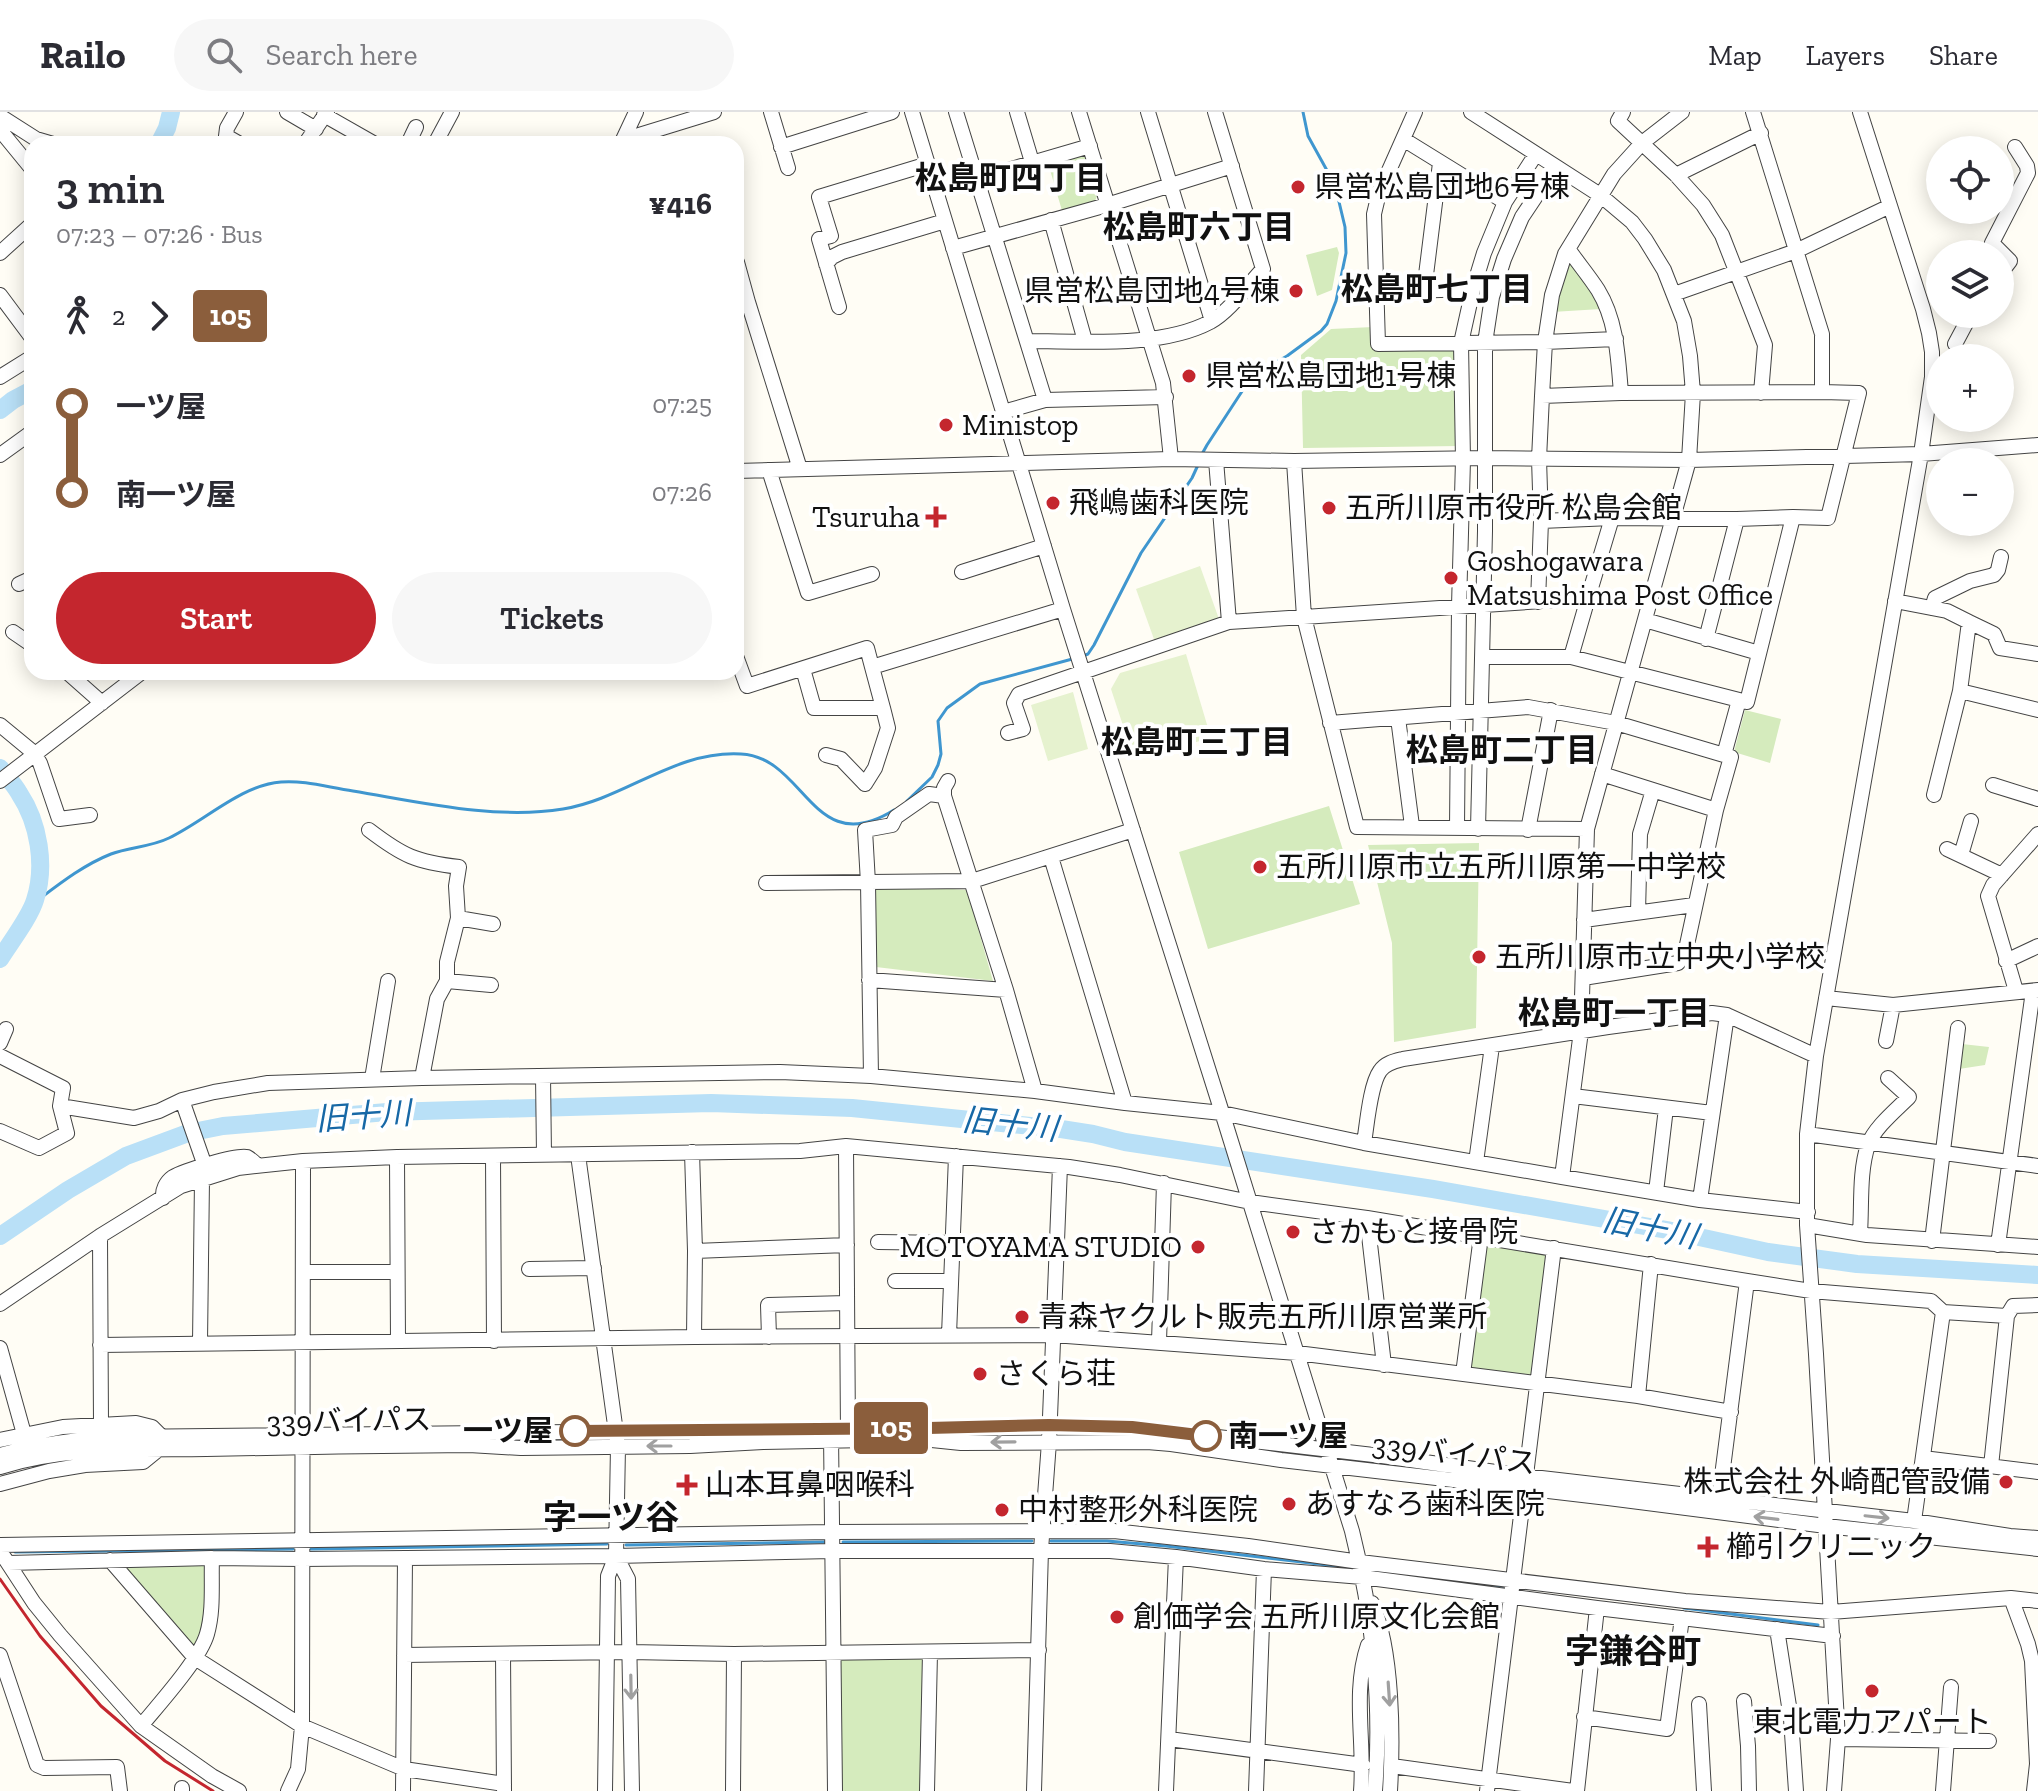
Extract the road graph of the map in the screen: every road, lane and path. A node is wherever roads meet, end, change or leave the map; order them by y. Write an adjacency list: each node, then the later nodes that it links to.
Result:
1 (236, 112): 27 (street)
2 (287, 112): 23 (street)
3 (452, 112): 31 (street)
4 (636, 112): 32 (street)
5 (714, 112): 33 (street)
6 (771, 112): 37 (street)
7 (892, 112): 37 (street)
8 (912, 112): 43 (street)
9 (956, 112): 48 (street)
10 (1017, 112): 41 (street)
11 (1079, 112): 36 (street)
12 (1148, 112): 49 (street)
13 (1215, 112): 44 (street)
14 (1415, 112): 34 (street)
15 (1471, 112): 39 (street)
16 (1623, 112): 35 (street)
17 (1682, 112): 35 (street)
18 (1753, 112): 25 (street)
19 (1860, 112): 53 (street)
20 (326, 114): 23 (street); 29 (street)
21 (0, 116): 26 (street)
22 (416, 127): 30 (street)
23 (316, 129): 28 (street)
24 (0, 130): 40 (street)
25 (1761, 133): 47 (street); 61 (street)
26 (31, 136)
27 (226, 136)
28 (311, 136)
29 (362, 136)
30 (412, 136)
31 (439, 136)
32 (625, 136)
33 (640, 136)
34 (1403, 139): 42 (street); 69 (street)
35 (1642, 143): 47 (street); 50 (street)
36 (1090, 146): 41 (street); 52 (street)
37 (781, 147): 45 (street)
38 (2015, 147): 58 (street)
39 (1536, 154): 46 (street); 51 (street)
40 (24, 159)
41 (1032, 162): 48 (street)
42 (1440, 163): 51 (street); 68 (street)
43 (928, 164): 55 (street); 65 (street)
44 (1232, 166): 49 (street); 74 (street)
45 (788, 168)
46 (1557, 168): 50 (street); 64 (street)
47 (1676, 175): 66 (street)
48 (977, 179): 57 (street)
49 (1170, 186): 52 (street); 74 (street)
50 (1600, 195): 60 (street); 70 (street)
51 (1505, 202): 63 (street)
52 (1107, 205): 54 (street); 78 (street)
53 (1890, 206): 61 (street); 97 (street)
54 (1051, 220): 57 (street); 80 (street)
55 (945, 221): 59 (street); 65 (street)
56 (24, 231): 62 (street)
57 (994, 236): 59 (street); 79 (street)
58 (1994, 240)
59 (953, 248): 94 (street)
60 (1569, 250): 77 (street); 81 (street)
61 (1796, 251): 66 (street); 87 (street)
62 (0, 253)
63 (1484, 253): 64 (street); 67 (street)
64 (1504, 259): 83 (street)
65 (826, 264): 72 (street)
66 (1737, 272): 70 (street); 90 (street)
67 (1473, 289): 68 (street); 82 (street)
68 (1424, 291): 69 (street)
69 (1375, 292): 82 (street)
70 (1674, 294): 89 (street)
71 (0, 295): 75 (street)
72 (839, 307)
73 (744, 310): 108 (street)
74 (1212, 321): 78 (street)
75 (24, 327)
76 (1964, 328): 84 (street)
77 (1616, 339): 81 (street); 88 (street)
78 (1150, 340): 80 (street); 92 (street)
79 (1028, 341): 80 (street); 93 (street)
80 (1085, 341)
81 (1545, 342): 83 (street); 91 (street)
82 (1461, 343): 83 (street); 104 (street)
83 (1485, 343): 100 (street)
84 (1955, 344)
85 (24, 362): 86 (street)
86 (0, 377)
87 (1822, 392): 90 (street); 99 (street)
88 (1621, 393): 89 (street); 91 (street)
89 (1693, 393): 90 (street); 105 (street)
90 (1761, 393)
91 (1542, 396): 102 (street)
92 (1166, 397): 93 (street); 101 (street)
93 (1045, 400): 94 (street)
94 (1003, 412): 107 (street)
95 (24, 438): 98 (street)
96 (2038, 445): 97 (street)
97 (1921, 454): 99 (street); 121 (street)
98 (0, 455)
99 (1844, 456): 105 (street); 111 (street)
100 (1485, 458): 102 (street); 104 (street); 123 (street)
101 (1171, 459): 103 (street); 107 (street)
102 (1539, 459): 105 (street); 115 (street)
103 (1213, 460): 106 (street); 129 (street)
104 (1463, 460): 106 (street); 124 (street)
105 (1689, 460): 113 (street)
106 (1294, 461): 127 (street)
107 (1019, 463): 108 (street); 116 (street)
108 (800, 469): 109 (street)
109 (769, 470): 110 (street); 119 (street)
110 (744, 471)
111 (1793, 517): 114 (street); 134 (street)
112 (1612, 518): 113 (street); 115 (street); 120 (street)
113 (1673, 518): 114 (street); 128 (street)
114 (1737, 519): 132 (street)
115 (1541, 521): 122 (street)
116 (1044, 546): 118 (street); 126 (street)
117 (2001, 557): 125 (street)
118 (962, 572)
119 (872, 574)
120 (1588, 598): 122 (street); 137 (street)
121 (1895, 601): 125 (street); 200 (street)
122 (1538, 602): 123 (street)
123 (1482, 605): 124 (street); 136 (street)
124 (1459, 606): 127 (street); 152 (street)
125 (1932, 608): 130 (street)
126 (1063, 609): 138 (street); 140 (street)
127 (1304, 617): 129 (street); 154 (street)
128 (1645, 620): 132 (street); 141 (street)
129 (1229, 622): 140 (street)
130 (1969, 622): 135 (street); 145 (street)
131 (13, 632): 133 (street)
132 (1706, 639): 134 (street)
133 (24, 640)
134 (1759, 653): 146 (street)
135 (2038, 654)
136 (1482, 657): 137 (street); 151 (street)
137 (1571, 657): 141 (street)
138 (872, 667): 139 (street); 148 (street)
139 (803, 669): 142 (street); 148 (street)
140 (1083, 670): 157 (street); 175 (street)
141 (1631, 671): 146 (street); 155 (street)
142 (744, 678)
143 (76, 680): 147 (street)
144 (132, 680): 147 (street)
145 (1960, 691): 150 (street); 165 (street)
146 (1739, 700): 160 (street)
147 (102, 703): 158 (street)
148 (883, 708): 159 (street)
149 (1551, 710): 151 (street); 155 (street); 176 (street)
150 (2038, 710)
151 (1481, 711): 152 (street); 172 (street)
152 (1459, 713): 153 (street); 171 (street)
153 (1398, 718): 154 (street); 170 (street)
154 (1330, 723): 170 (street)
155 (1616, 723): 160 (street); 161 (street)
156 (0, 725): 158 (street)
157 (1008, 733)
158 (32, 755): 162 (street); 168 (street)
159 (826, 755)
160 (1724, 755): 167 (street)
161 (1602, 774): 164 (street); 173 (street)
162 (0, 781)
163 (1993, 785): 166 (street)
164 (1653, 790): 167 (street); 186 (street)
165 (1934, 795)
166 (2038, 799)
167 (1716, 810): 185 (street)
168 (90, 815)
169 (1971, 821): 179 (street)
170 (1412, 826): 171 (street)
171 (1457, 828): 172 (street)
172 (1478, 829): 176 (street)
173 (1587, 829): 176 (street); 188 (street)
174 (369, 830): 187 (street)
175 (1133, 830): 180 (street); 221 (street)
176 (1528, 830)
177 (2038, 834): 181 (street)
178 (1947, 849): 179 (street)
179 (1961, 855): 181 (street)
180 (1051, 857): 182 (street); 217 (street)
181 (2002, 875): 191 (street)
182 (972, 881): 184 (street); 184 (street); 197 (street)
183 (766, 883): 184 (street)
184 (868, 883): 193 (street)
185 (1694, 905): 186 (street); 192 (street)
186 (1638, 912): 188 (street)
187 (458, 918): 189 (street); 195 (street)
188 (1584, 920): 192 (street)
189 (493, 924)
190 (2038, 946): 191 (street)
191 (2006, 961): 198 (street)
192 (1583, 978): 204 (street)
193 (869, 980): 197 (street); 209 (street)
194 (388, 981): 212 (street)
195 (447, 981): 196 (street); 210 (street)
196 (491, 985)
197 (1006, 990): 214 (street)
198 (2016, 991): 199 (street); 201 (street)
199 (2036, 991): 236 (street)
200 (1826, 998): 201 (street); 208 (street)
201 (1893, 1005): 205 (street)
202 (1727, 1015): 204 (street); 208 (street); 220 (street)
203 (1958, 1028): 228 (street)
204 (1581, 1031): 206 (street); 215 (street)
205 (1886, 1041)
206 (1492, 1046): 224 (street); 235 (street)
207 (0, 1056): 218 (street)
208 (1816, 1056): 223 (street)
209 (871, 1076): 213 (street); 214 (street)
210 (422, 1078): 212 (street); 213 (street)
211 (1888, 1078): 225 (street)
212 (372, 1079): 216 (street)
213 (543, 1079): 229 (street)
214 (1035, 1091): 217 (street)
215 (1573, 1096): 219 (street); 240 (street)
216 (183, 1103): 218 (street); 239 (street)
217 (1125, 1103): 221 (street)
218 (60, 1106): 222 (street)
219 (1666, 1108): 220 (street); 242 (street)
220 (1712, 1113): 243 (street)
221 (1224, 1118): 224 (street); 244 (street)
222 (0, 1131)
223 (1807, 1134): 225 (street); 246 (street)
224 (1364, 1143): 235 (street)
225 (1869, 1143): 228 (street); 247 (street)
226 (846, 1146): 227 (street); 232 (street); 253 (street)
227 (692, 1152): 230 (street); 257 (street)
228 (1944, 1154): 236 (street); 250 (street)
229 (544, 1155): 230 (street); 231 (street)
230 (578, 1155): 259 (street)
231 (493, 1156): 233 (street); 280 (street)
232 (956, 1156): 237 (street); 252 (street)
233 (397, 1157): 234 (street); 262 (street)
234 (303, 1161): 239 (street); 261 (street)
235 (1476, 1162): 240 (street)
236 (2009, 1163): 238 (street); 254 (street)
237 (1060, 1166): 241 (street); 273 (street)
238 (2038, 1166)
239 (204, 1169): 248 (street); 282 (street)
240 (1562, 1177): 242 (street)
241 (1164, 1183): 244 (street); 281 (street)
242 (1656, 1192): 243 (street)
243 (1700, 1200): 246 (street)
244 (1250, 1202): 245 (street); 285 (street)
245 (1367, 1218): 249 (street); 286 (street)
246 (1807, 1222): 247 (street); 266 (street)
247 (1860, 1233): 250 (street)
248 (100, 1236): 268 (street); 283 (street)
249 (1481, 1236): 256 (street); 287 (street)
250 (1932, 1241): 254 (street)
251 (878, 1242): 252 (street)
252 (953, 1243): 264 (street)
253 (847, 1245): 257 (street); 267 (street)
254 (1998, 1245): 255 (street)
255 (2038, 1247)
256 (1554, 1248): 258 (street); 288 (street)
257 (695, 1251): 275 (street)
258 (1651, 1264): 265 (street); 289 (street)
259 (594, 1268): 260 (street); 277 (street)
260 (529, 1269)
261 (303, 1272): 262 (street); 278 (street)
262 (397, 1272): 279 (street)
263 (895, 1281): 264 (street)
264 (951, 1281): 272 (street)
265 (1747, 1281): 266 (street); 290 (street)
266 (1811, 1291): 270 (street); 312 (street)
267 (847, 1303): 274 (street); 276 (street)
268 (0, 1304)
269 (2038, 1305): 271 (street)
270 (1943, 1312): 271 (street); 304 (street)
271 (2007, 1316): 306 (street)
272 (949, 1335): 273 (street); 274 (street)
273 (1053, 1335): 281 (street); 292 (street)
274 (847, 1336): 276 (street); 296 (street)
275 (694, 1337): 276 (street); 277 (street)
276 (769, 1337)
277 (603, 1339): 280 (street); 293 (street)
278 (303, 1341): 279 (street); 282 (street); 298 (street)
279 (398, 1341): 280 (street)
280 (494, 1341)
281 (1159, 1342): 285 (street)
282 (200, 1343): 283 (street)
283 (100, 1345): 291 (street)
284 (0, 1348): 294 (street)
285 (1297, 1353): 286 (street); 302 (street)
286 (1384, 1365): 287 (street)
287 (1463, 1374): 288 (street)
288 (1536, 1384): 289 (street); 309 (street)
289 (1638, 1396): 290 (street)
290 (1731, 1412): 311 (street)
291 (101, 1424): 294 (street); 300 (street)
292 (1049, 1425): 296 (street); 299 (street); 302 (street)
293 (617, 1431): 295 (street); 298 (street); 301 (street)
294 (24, 1434): 297 (street)
295 (831, 1435): 296 (street); 301 (street, 339バイパス, one-way to 301); 314 (street)
296 (848, 1435): 299 (street, 339バイパス, one-way to 296)
297 (0, 1440)
298 (302, 1441): 300 (street); 301 (street, 339バイパス); 318 (street)
299 (1049, 1442): 305 (street, 339バイパス); 315 (street)
300 (161, 1444): 303 (street); 307 (street); 310 (street)
301 (618, 1447): 316 (street)
302 (1327, 1450): 305 (street); 309 (street)
303 (0, 1455)
304 (1923, 1458): 306 (street); 313 (street)
305 (1332, 1465): 309 (street, 339バイパス); 331 (street)
306 (1991, 1466): 308 (street)
307 (0, 1467)
308 (2038, 1472)
309 (1524, 1482): 311 (street, 339バイパス); 332 (street)
310 (0, 1484)
311 (1718, 1506): 312 (street, 339バイパス)
312 (1825, 1519): 313 (street, one-way to 313); 320 (street, 339バイパス); 336 (street)
313 (1914, 1521): 317 (street)
314 (832, 1532): 315 (street); 316 (street); 322 (street)
315 (1042, 1532): 321 (street); 331 (street)
316 (617, 1536): 318 (street); 323 (street)
317 (2038, 1538)
318 (302, 1541): 319 (street); 328 (street)
319 (0, 1545)
320 (2038, 1549)
321 (1041, 1550): 322 (street); 325 (street); 342 (street)
322 (832, 1551): 323 (street); 345 (street)
323 (616, 1556): 327 (street); 343 (street); 344 (street)
324 (4, 1557): 329 (street); 356 (street)
325 (1176, 1557): 330 (street); 358 (street)
326 (212, 1558): 328 (street); 329 (street); 351 (street)
327 (405, 1558): 328 (street); 350 (street)
328 (302, 1559): 357 (street)
329 (110, 1560): 351 (street)
330 (1264, 1569): 331 (street); 362 (street)
331 (1362, 1577): 332 (street); 340 (street); 364 (street, one-way to 364)
332 (1512, 1588): 335 (street); 336 (street); 367 (street)
333 (2011, 1598): 334 (street); 336 (street); 341 (street)
334 (2038, 1601)
335 (1597, 1608): 337 (street); 355 (street)
336 (1831, 1612): 339 (street)
337 (1682, 1618): 338 (street); 355 (street)
338 (1777, 1629): 339 (street); 388 (street)
339 (1833, 1636): 359 (street)
340 (1370, 1638): 363 (street); 382 (street)
341 (2033, 1644): 391 (street)
342 (1039, 1650): 346 (street); 378 (street)
343 (630, 1652): 344 (street); 348 (street); 374 (street, one-way to 374)
344 (606, 1653): 347 (street); 373 (street)
345 (834, 1653): 346 (street); 348 (street); 376 (street)
346 (930, 1653): 377 (street)
347 (503, 1654): 350 (street); 368 (street)
348 (734, 1654): 375 (street)
349 (0, 1655): 369 (street)
350 (404, 1655): 365 (street)
351 (195, 1658): 356 (street); 357 (street)
352 (1951, 1687): 360 (street)
353 (1744, 1701): 387 (street)
354 (1699, 1704): 386 (street)
355 (1584, 1717): 385 (street)
356 (141, 1726): 370 (street)
357 (302, 1726): 365 (street); 371 (street)
358 (1169, 1739): 362 (street); 379 (street)
359 (1838, 1739): 360 (street); 389 (street)
360 (1947, 1741): 361 (street); 390 (street)
361 (1989, 1741)
362 (1258, 1750): 363 (street); 380 (street)
363 (1363, 1765): 381 (street)
364 (1392, 1766): 366 (street); 383 (street)
365 (404, 1769): 368 (street); 372 (street)
366 (1448, 1774): 367 (street); 384 (street)
367 (1488, 1786): 385 (street)
368 (504, 1788)
369 (120, 1791)
370 (239, 1791)
371 (288, 1791)
372 (403, 1791)
373 (605, 1791)
374 (632, 1791)
375 (733, 1791)
376 (835, 1791)
377 (927, 1791)
378 (1034, 1791)
379 (1166, 1791)
380 (1256, 1791)
381 (1361, 1791)
382 (1375, 1791)
383 (1390, 1791)
384 (1446, 1791)
385 (1575, 1791)
386 (1704, 1791)
387 (1749, 1791)
388 (1796, 1791)
389 (1834, 1791)
390 (1943, 1791)
391 (2034, 1791)

